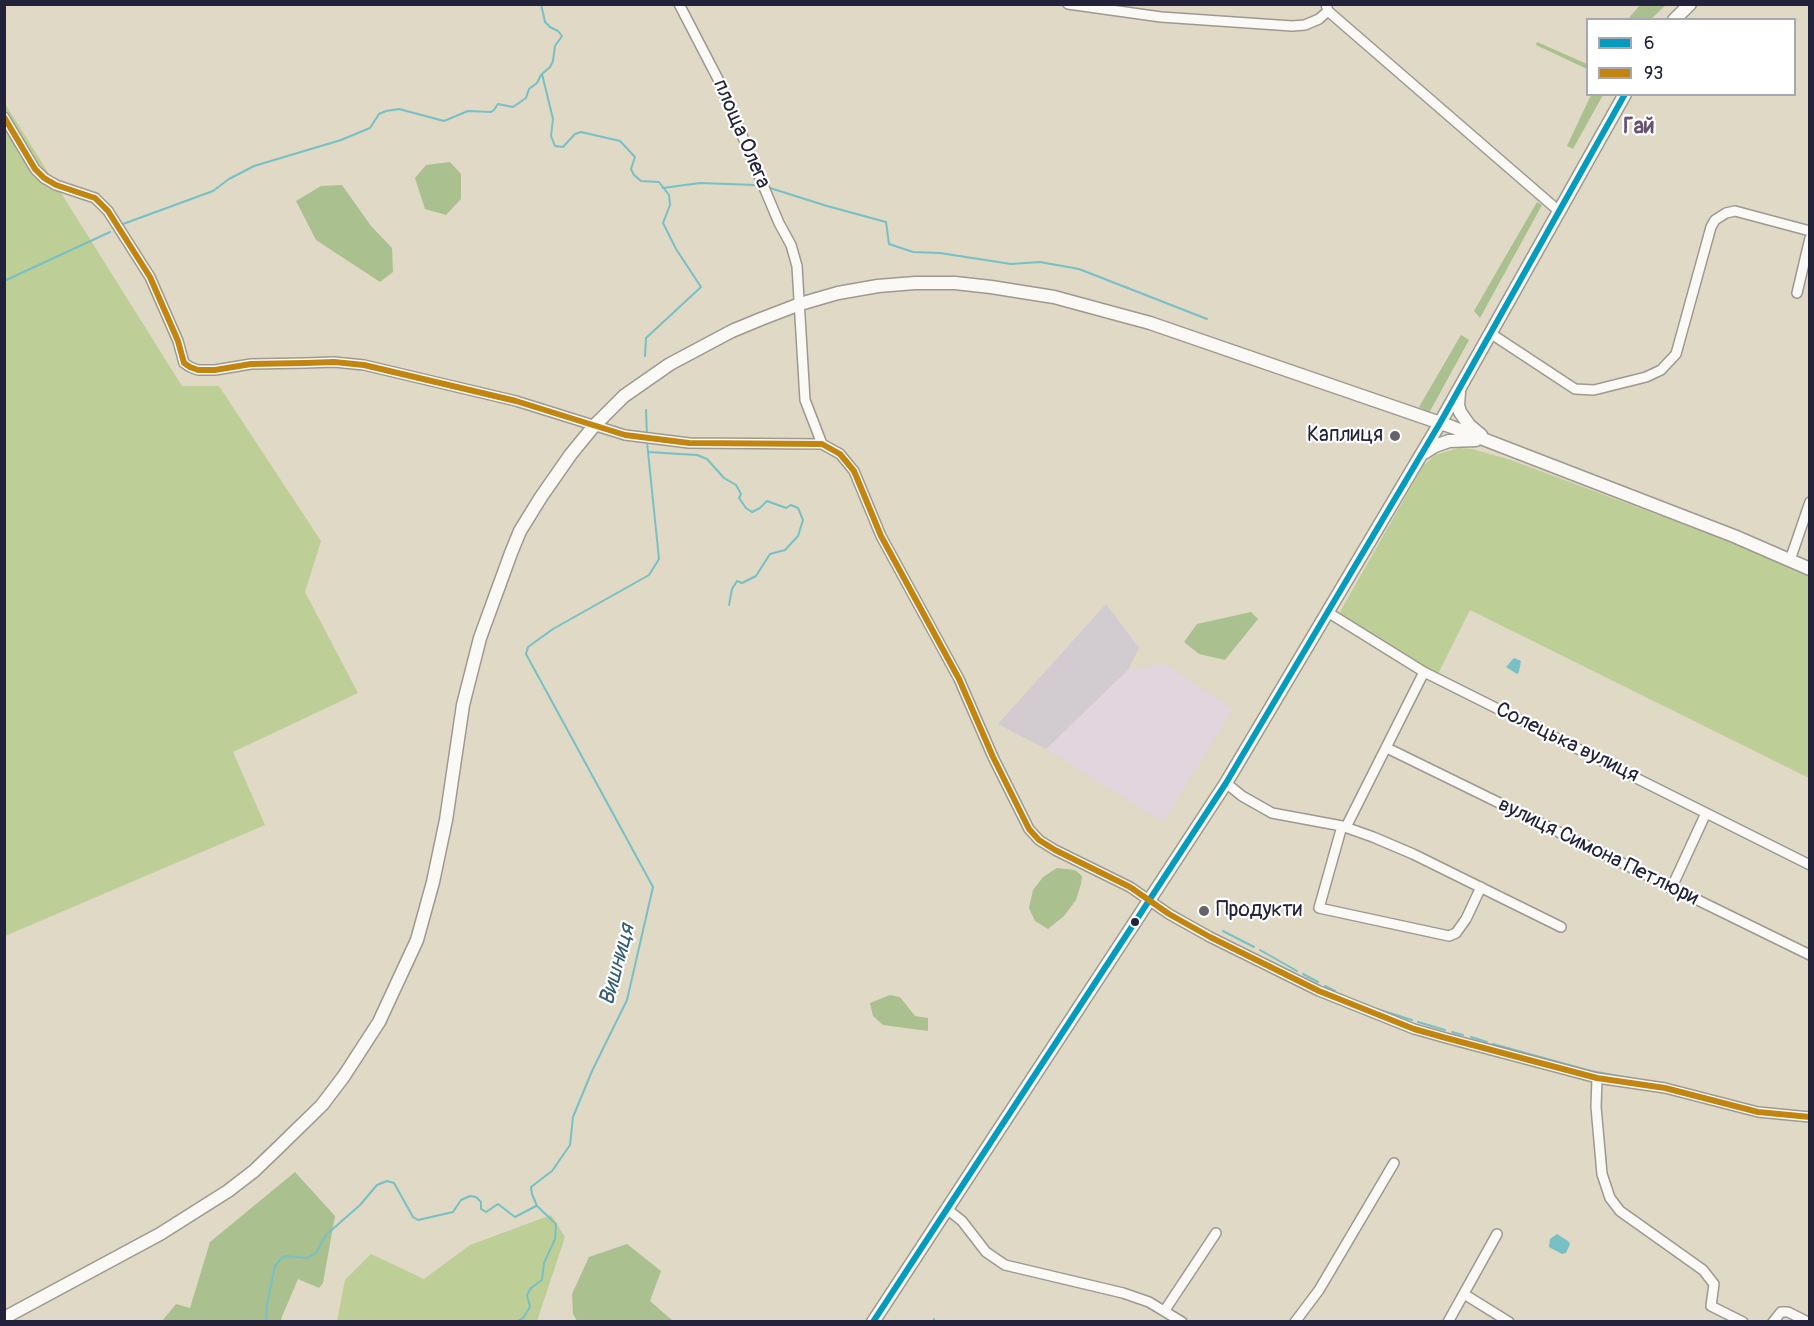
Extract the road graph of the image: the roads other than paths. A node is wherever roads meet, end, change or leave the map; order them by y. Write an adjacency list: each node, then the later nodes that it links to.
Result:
1 (679, 4): 12 (street, площа Олега)
2 (1068, 4): 4 (street)
3 (1690, 4): 5 (main road)
4 (1327, 8): 8 (street)
5 (1676, 18)
6 (1624, 96): 8 (main road)
7 (4, 117): 16 (street)
8 (1560, 212): 13 (main road)
9 (1809, 231): 13 (street)
10 (1809, 238): 11 (street)
11 (1797, 293)
12 (800, 304): 15 (main road); 16 (main road); 18 (street, площа Олега)
13 (1490, 333): 14 (main road)
14 (1460, 386): 15 (main road); 17 (main road)
15 (1440, 423): 17 (main road); 19 (main road)
16 (594, 426): 18 (street); 43 (main road)
17 (1492, 443): 19 (main road); 21 (main road)
18 (822, 444): 32 (street)
19 (1421, 455): 23 (main road)
20 (1809, 502): 21 (street)
21 (1790, 560): 22 (main road)
22 (1809, 569)
23 (1329, 613): 24 (street, Солецька вулиця); 26 (main road)
24 (1424, 672): 25 (street); 27 (street, Солецька вулиця)
25 (1387, 748): 28 (street); 31 (street, вулиця Симона Петлюри)
26 (1226, 783): 28 (street); 32 (main road)
27 (1706, 813): 29 (street, Солецька вулиця); 31 (street)
28 (1344, 826): 30 (street); 30 (street)
29 (1809, 865)
30 (1481, 887): 33 (street)
31 (1671, 889): 34 (street, вулиця Симона Петлюри)
32 (1149, 901): 35 (street); 38 (main road)
33 (1561, 927)
34 (1809, 955)
35 (1597, 1078): 36 (street); 49 (street)
36 (1809, 1117)
37 (1394, 1163): 46 (street)
38 (947, 1209): 42 (street); 44 (main road)
39 (1216, 1233): 42 (street)
40 (1497, 1234): 41 (street)
41 (1464, 1294): 47 (street); 48 (street)
42 (1165, 1310): 45 (street)
43 (4, 1318)
44 (873, 1322)
45 (1182, 1322)
46 (1295, 1322)
47 (1448, 1322)
48 (1509, 1322)
49 (1743, 1322)
50 (1773, 1322): 51 (street)
51 (1808, 1322)

